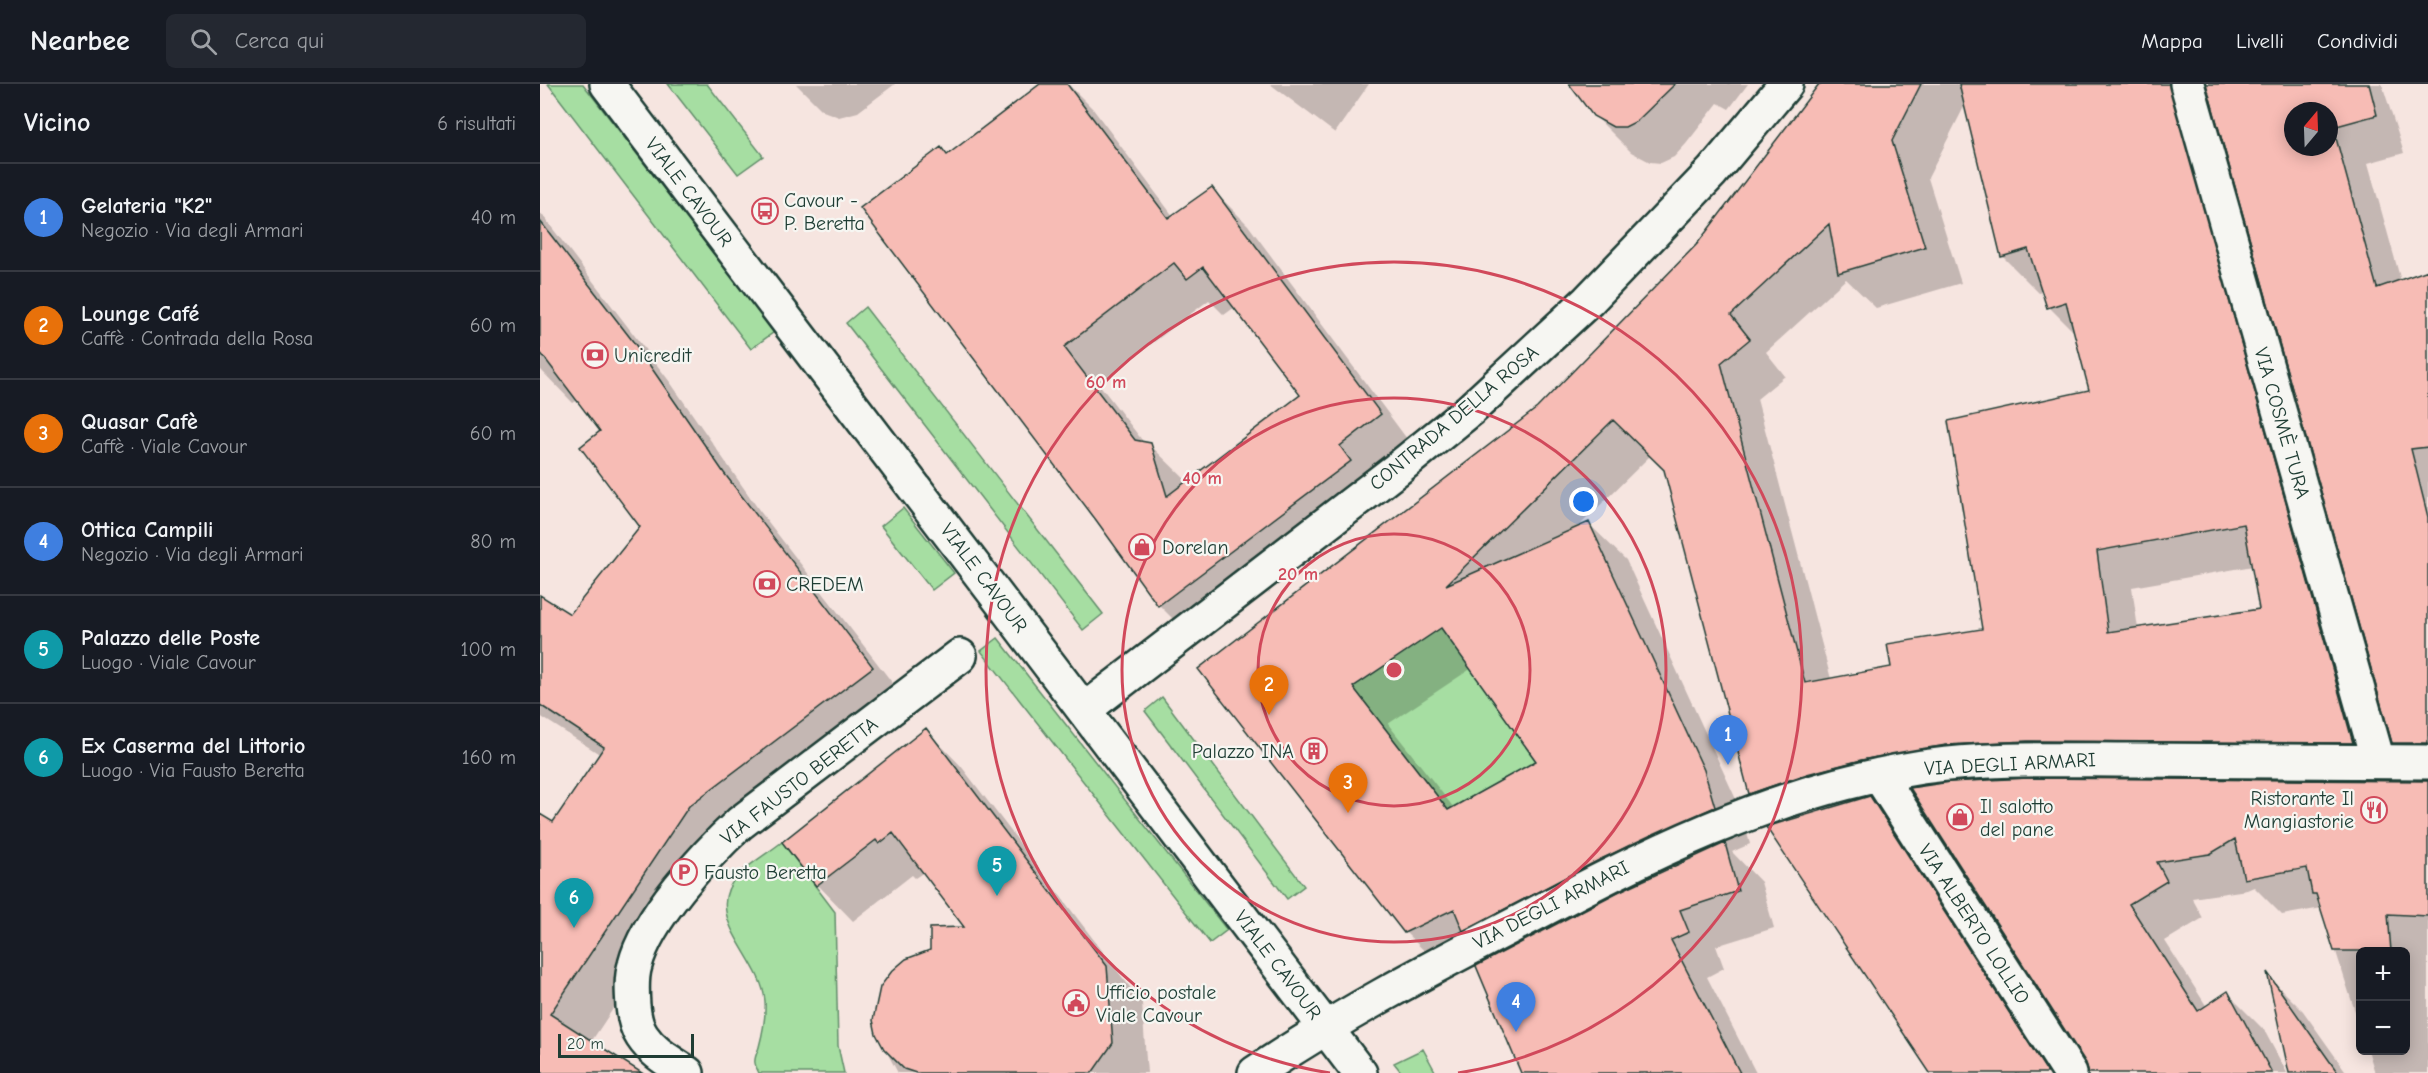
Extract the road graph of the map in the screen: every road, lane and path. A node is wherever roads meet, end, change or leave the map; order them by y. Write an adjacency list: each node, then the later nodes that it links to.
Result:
1 (607, 84): 5 (street, VIALE CAVOUR)
2 (1786, 84): 5 (street, CONTRADA DELLA ROSA)
3 (2187, 84): 6 (street, VIA COSMÈ TURA)
4 (960, 656): 10 (street, VIA FAUSTO BERETTA)
5 (1084, 710): 9 (street, VIALE CAVOUR)
6 (2378, 762): 7 (street, VIA DEGLI ARMARI); 8 (street, VIA DEGLI ARMARI)
7 (2428, 762)
8 (1879, 775): 9 (street, VIA DEGLI ARMARI); 13 (street, VIA ALBERTO LOLLIO)
9 (1326, 1027): 11 (street, VIA DEGLI ARMARI); 12 (street, VIALE CAVOUR)
10 (687, 1073)
11 (1255, 1073)
12 (1360, 1073)
13 (2070, 1073)

